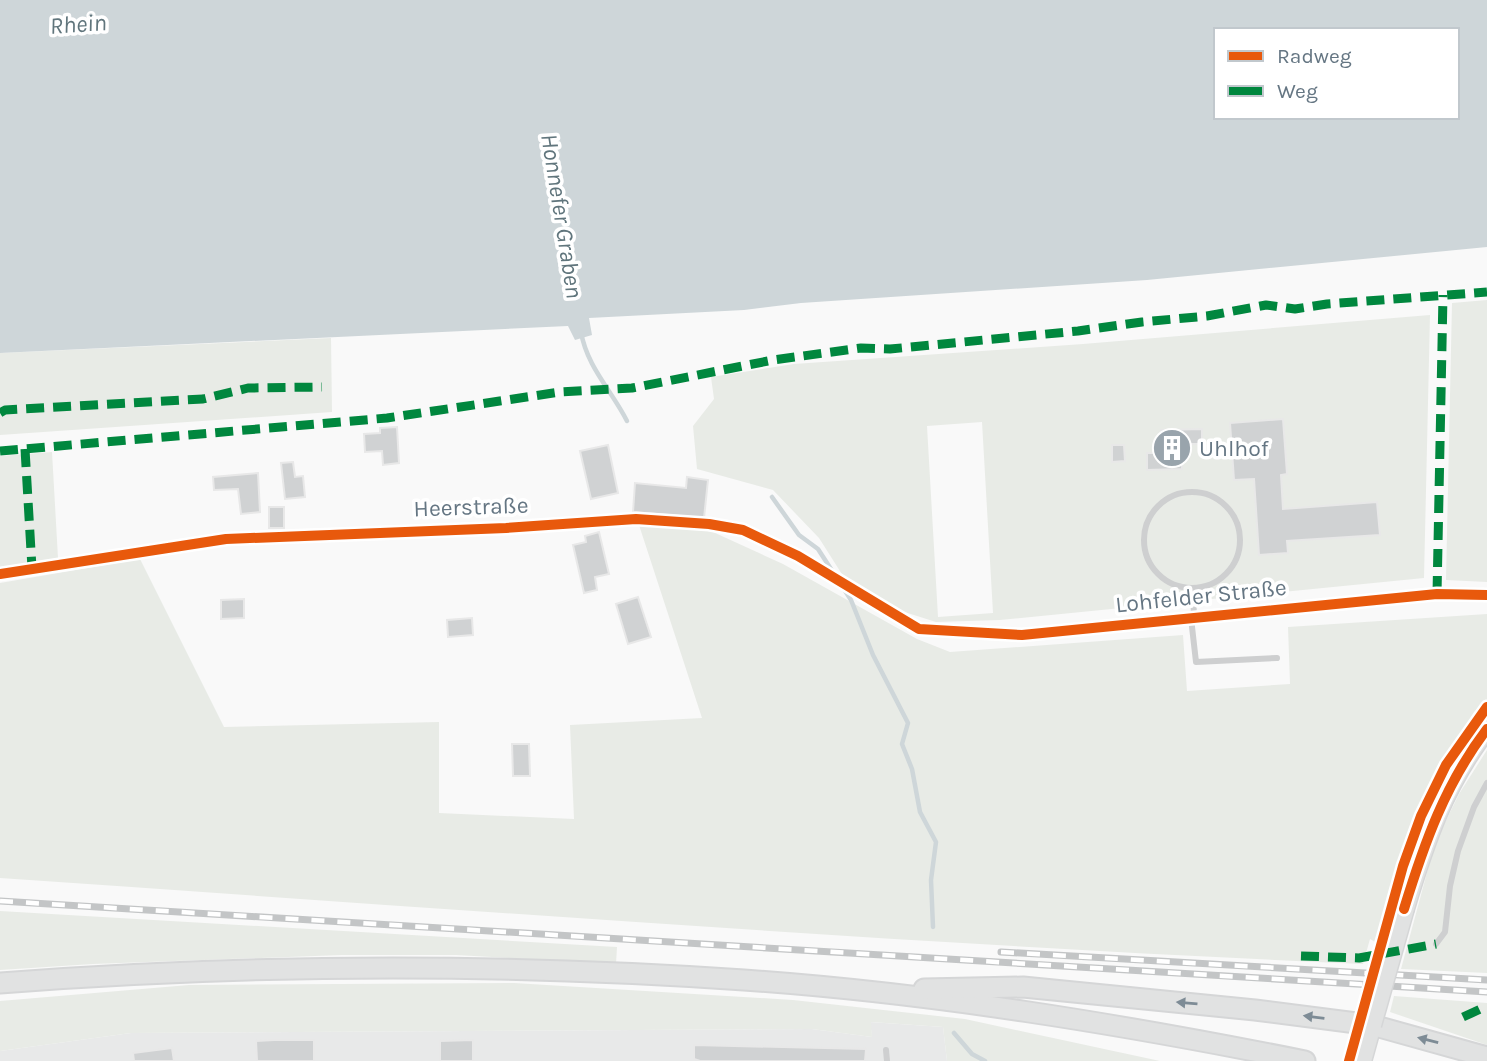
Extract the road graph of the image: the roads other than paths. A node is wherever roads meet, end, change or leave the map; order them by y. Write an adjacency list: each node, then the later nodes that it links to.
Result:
1 (0, 574): 5 (lane, Heerstraße)
2 (1193, 589): 2 (lane); 4 (lane)
3 (1487, 595): 4 (street, Lohfelder Straße)
4 (1193, 618): 5 (street, Lohfelder Straße); 6 (lane)
5 (919, 629)
6 (1277, 658)
7 (1487, 729): 12 (street, bridge)
8 (1487, 783): 9 (lane)
9 (1436, 944)
10 (0, 983): 11 (main road)
11 (839, 989): 12 (main road, one-way to 11); 16 (main road)
12 (1372, 1025): 14 (main road, one-way to 12); 17 (street)
13 (887, 1050): 15 (lane)
14 (1486, 1056)
15 (887, 1061)
16 (1305, 1061)
17 (1362, 1061)

